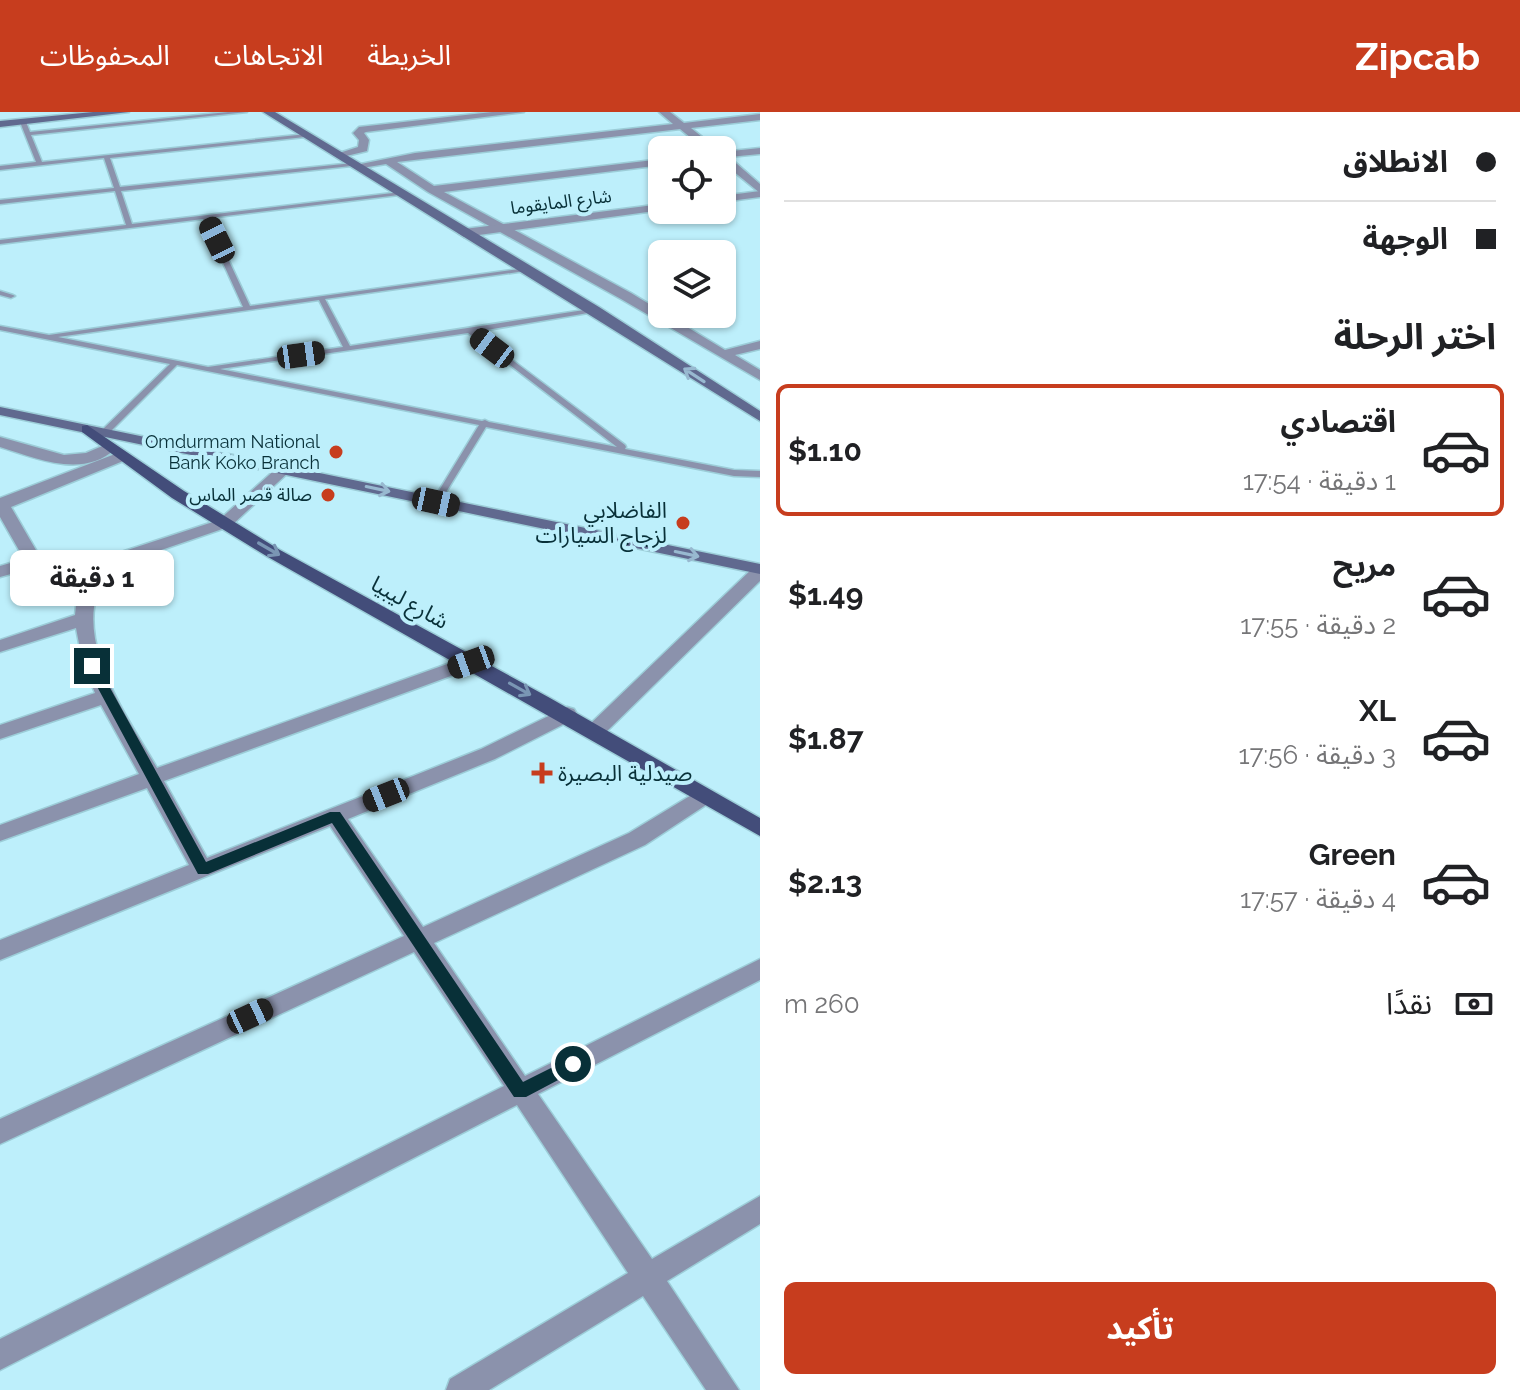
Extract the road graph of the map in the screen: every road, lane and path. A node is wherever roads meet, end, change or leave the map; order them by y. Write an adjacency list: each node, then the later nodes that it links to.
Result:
1 (124, 112): 5 (main road)
2 (244, 112): 11 (lane)
3 (519, 112): 16 (street)
4 (664, 112): 10 (street)
5 (94, 114): 8 (main road)
6 (275, 114): 12 (main road)
7 (760, 117): 10 (street)
8 (23, 122): 9 (main road); 11 (lane)
9 (0, 124)
10 (682, 125): 13 (street); 18 (street)
11 (28, 134): 19 (lane)
12 (305, 135): 16 (main road); 17 (lane)
13 (696, 136)
14 (760, 151): 15 (street)
15 (736, 154)
16 (338, 155): 21 (main road)
17 (106, 156): 19 (lane); 24 (lane)
18 (387, 160): 21 (street); 25 (street)
19 (40, 164): 22 (lane)
20 (648, 164): 25 (street)
21 (353, 165): 24 (lane); 27 (main road)
22 (0, 168)
23 (736, 169): 26 (street)
24 (118, 189): 29 (lane); 32 (lane)
25 (432, 190): 33 (street)
26 (760, 192): 28 (street)
27 (399, 193): 31 (lane); 34 (main road)
28 (736, 196)
29 (0, 202)
30 (648, 209): 33 (street, شارع المايقوما)
31 (205, 217): 32 (lane); 40 (lane)
32 (130, 226): 35 (lane)
33 (501, 228): 34 (street, شارع المايقوما); 47 (street)
34 (464, 233): 36 (main road)
35 (0, 242)
36 (525, 269): 39 (lane); 41 (main road)
37 (0, 293): 38 (lane)
38 (11, 296)
39 (321, 298): 40 (lane); 46 (lane)
40 (247, 308): 44 (lane)
41 (594, 310): 43 (lane); 52 (main road, one-way to 41)
42 (0, 328): 44 (lane)
43 (469, 331): 46 (lane); 56 (lane)
44 (48, 337): 48 (lane)
45 (760, 345): 47 (street)
46 (347, 348): 49 (lane)
47 (724, 354): 50 (street)
48 (175, 363): 49 (lane); 55 (lane)
49 (202, 369): 53 (lane)
50 (760, 376)
51 (0, 411): 55 (main road)
52 (760, 417)
53 (485, 422): 56 (lane); 59 (lane)
54 (0, 442): 55 (street)
55 (106, 442): 57 (main road); 60 (street); 61 (main road, شارع ليبيا)
56 (626, 450): 58 (lane)
57 (283, 470): 59 (main road, one-way to 59); 61 (street)
58 (760, 474)
59 (436, 502): 63 (main road, one-way to 63)
60 (1, 505): 62 (street)
61 (225, 523): 65 (street); 68 (main road, شارع ليبيا, one-way to 68)
62 (33, 562): 64 (street); 65 (street)
63 (760, 570): 71 (street)
64 (0, 572)
65 (88, 595): 66 (street)
66 (83, 619): 67 (street); 69 (street)
67 (0, 646)
68 (471, 662): 70 (main road, شارع ليبيا, one-way to 70); 73 (street)
69 (106, 696): 72 (street); 73 (street)
70 (567, 714): 71 (main road, شارع ليبيا); 75 (street)
71 (595, 731): 74 (main road, شارع ليبيا)
72 (0, 732)
73 (152, 777): 77 (street); 78 (street)
74 (705, 796): 76 (main road, شارع ليبيا); 79 (street)
75 (335, 816): 78 (street); 79 (street)
76 (760, 828)
77 (0, 833)
78 (203, 870): 80 (street)
79 (416, 938): 82 (street); 83 (street)
80 (0, 950)
81 (760, 969): 82 (street)
82 (520, 1091): 85 (street); 86 (street)
83 (0, 1132)
84 (760, 1209): 85 (street)
85 (648, 1276): 87 (street); 88 (street)
86 (0, 1355)
87 (461, 1390)
88 (724, 1390)

